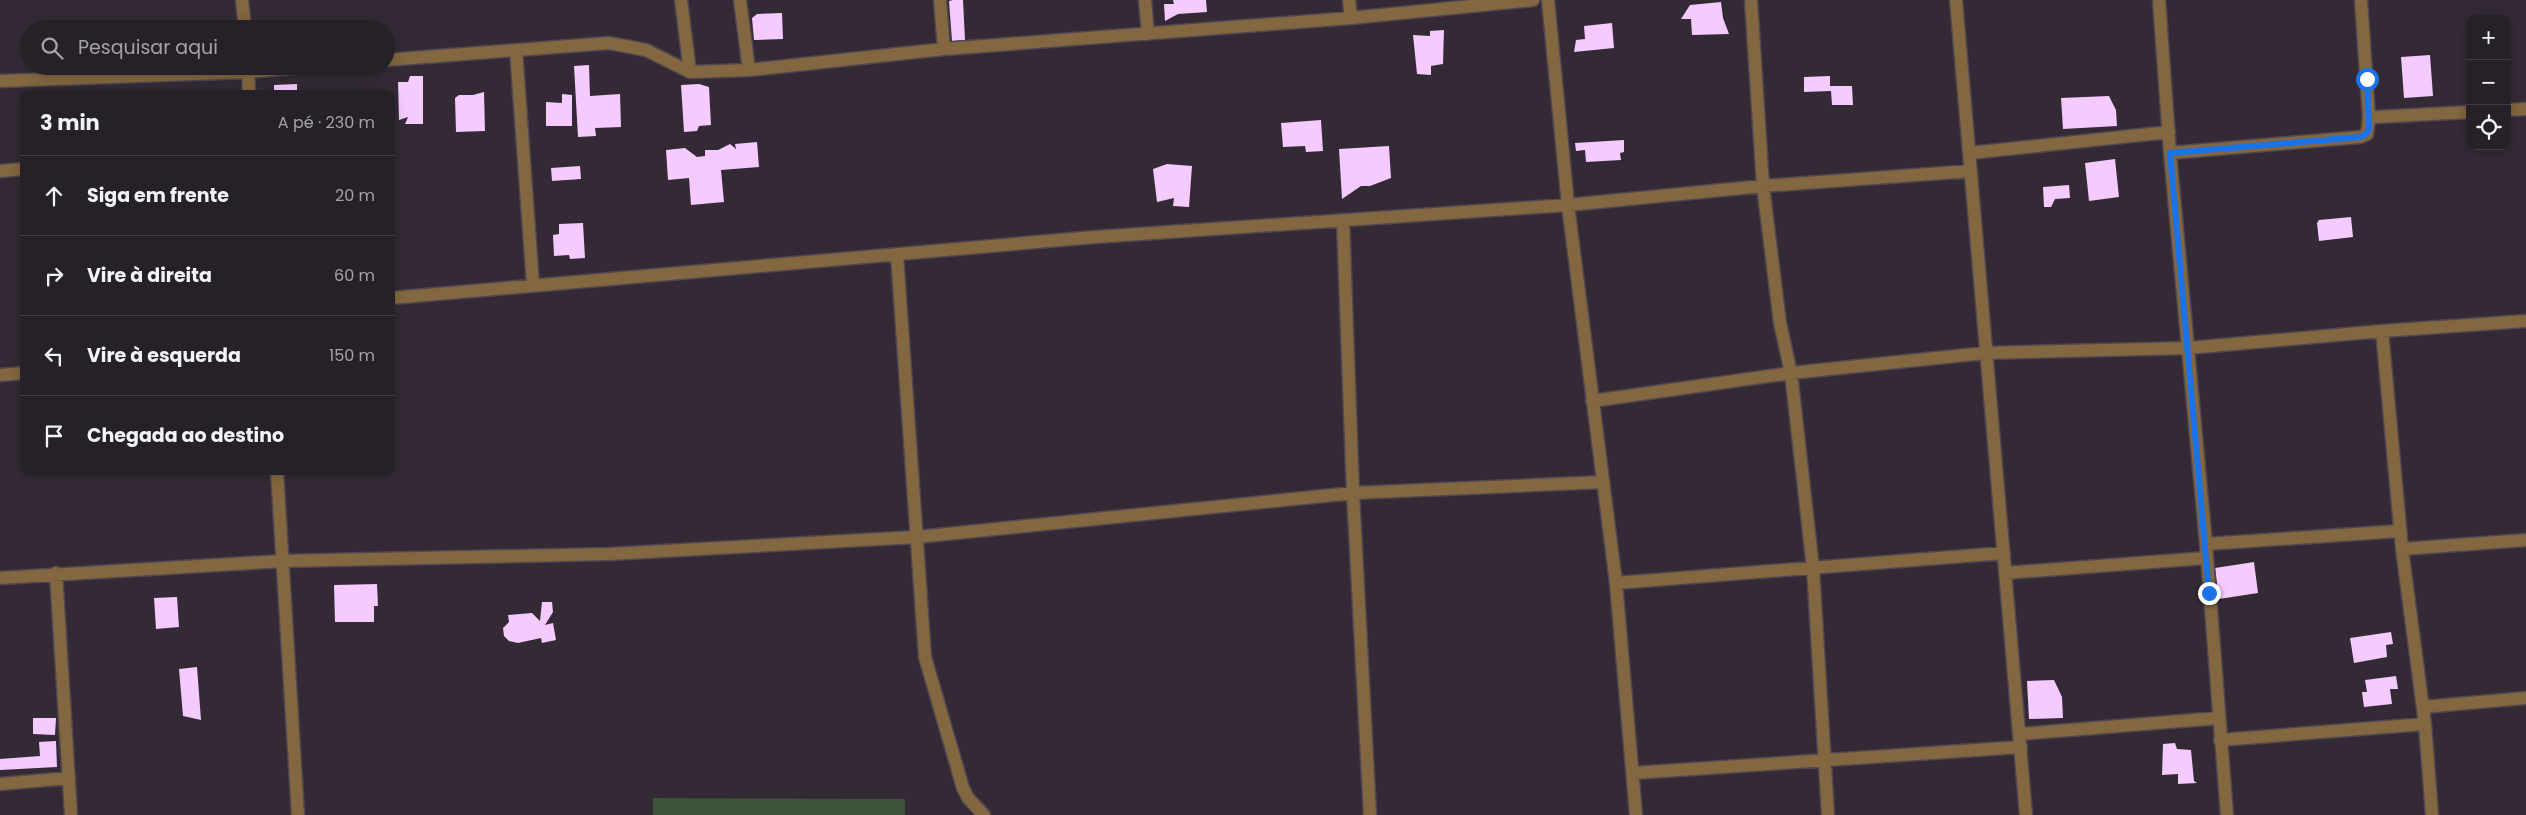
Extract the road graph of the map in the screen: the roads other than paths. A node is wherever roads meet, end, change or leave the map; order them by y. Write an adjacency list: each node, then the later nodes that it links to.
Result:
1 (242, 0): 14 (street)
2 (681, 0): 20 (street)
3 (740, 0): 19 (street)
4 (940, 0): 16 (street)
5 (1145, 0): 15 (street)
6 (1349, 0): 13 (street)
7 (1533, 0): 13 (street)
8 (1548, 0): 36 (street)
9 (1751, 0): 35 (street)
10 (1956, 0): 30 (street)
11 (2159, 0): 29 (street)
12 (2361, 0): 28 (street)
13 (1351, 18): 15 (street)
14 (244, 20)
15 (1148, 34): 16 (street)
16 (944, 49): 19 (street)
17 (516, 50): 18 (street); 20 (street); 39 (street)
18 (395, 59)
19 (749, 70): 20 (street)
20 (690, 72)
21 (124, 75): 23 (street)
22 (248, 75): 24 (street)
23 (0, 81)
24 (249, 90)
25 (2526, 109): 26 (street)
26 (2511, 110)
27 (2466, 112): 28 (street)
28 (2369, 118): 31 (street)
29 (2169, 132): 30 (street); 31 (street)
30 (1970, 153): 34 (street)
31 (2170, 153): 43 (street)
32 (20, 169): 33 (street)
33 (0, 171)
34 (1971, 171): 35 (street); 44 (street)
35 (1763, 186): 36 (street); 46 (street)
36 (1568, 205): 37 (street); 48 (street)
37 (1343, 220): 38 (street); 51 (street)
38 (897, 255): 39 (street); 53 (street)
39 (533, 285): 40 (street)
40 (395, 298)
41 (2526, 321): 42 (street)
42 (2382, 331): 43 (street); 52 (street)
43 (2188, 348): 44 (street); 55 (street)
44 (1985, 353): 46 (street); 57 (street)
45 (20, 373): 47 (street)
46 (1790, 373): 48 (street); 60 (street)
47 (0, 375)
48 (1592, 401): 50 (street)
49 (277, 475): 59 (street)
50 (1603, 482): 51 (street); 64 (street)
51 (1353, 493): 53 (street); 78 (street)
52 (2400, 531): 55 (street); 56 (street)
53 (917, 538): 59 (street); 77 (street)
54 (2526, 540): 56 (street)
55 (2206, 544): 58 (street)
56 (2402, 548): 66 (street)
57 (2004, 553): 60 (street); 62 (street)
58 (2206, 558): 62 (street); 67 (street)
59 (283, 561): 61 (street); 76 (street)
60 (1813, 568): 64 (street); 71 (street)
61 (56, 573): 63 (street); 73 (street)
62 (2005, 573): 70 (street)
63 (0, 578)
64 (1616, 583): 72 (street)
65 (2526, 698): 66 (street)
66 (2423, 707): 68 (street)
67 (2218, 718): 69 (street); 70 (street)
68 (2425, 724): 69 (street); 83 (street)
69 (2220, 740): 82 (street)
70 (2021, 741): 71 (street); 81 (street)
71 (1823, 760): 72 (street); 80 (street)
72 (1633, 774): 79 (street)
73 (69, 778): 74 (street); 75 (street)
74 (0, 784)
75 (71, 815)
76 (298, 815)
77 (984, 815)
78 (1370, 815)
79 (1636, 815)
80 (1828, 815)
81 (2026, 815)
82 (2227, 815)
83 (2432, 815)

